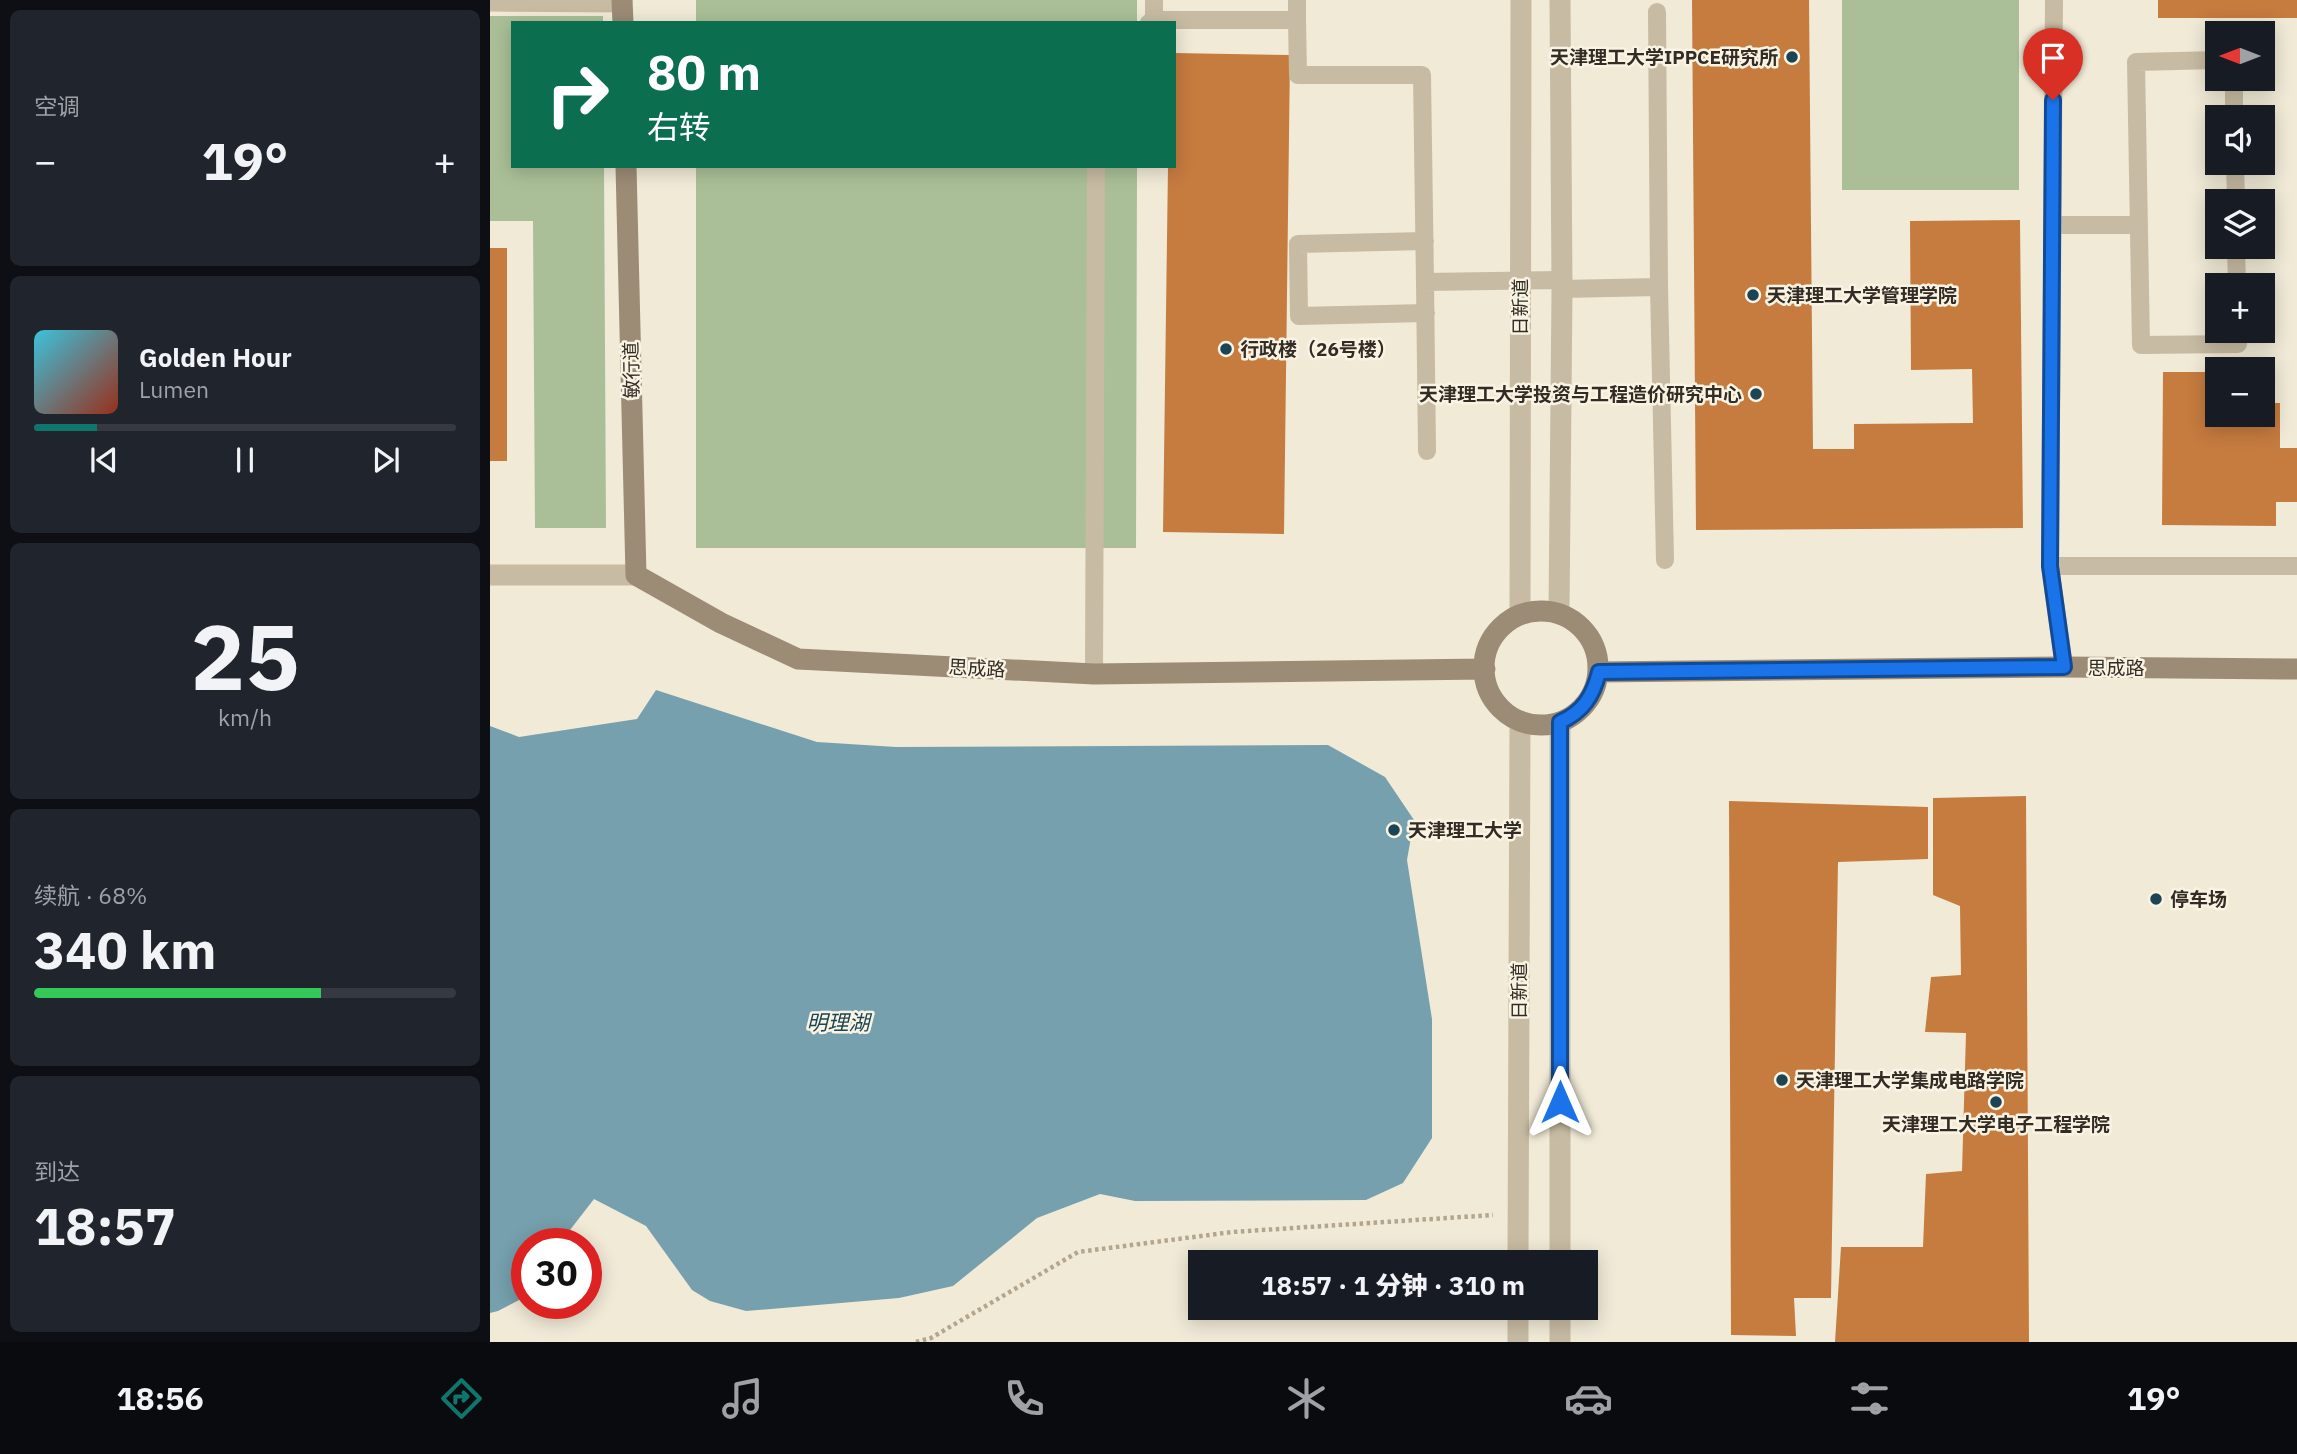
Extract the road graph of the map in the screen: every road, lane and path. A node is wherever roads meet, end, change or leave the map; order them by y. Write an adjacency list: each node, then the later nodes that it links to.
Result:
1 (1154, 0): 10 (lane)
2 (1297, 0): 9 (lane)
3 (1521, 0): 17 (street, 日新道)
4 (1560, 0): 19 (street)
5 (2054, 0): 14 (lane)
6 (490, 1): 7 (street)
7 (622, 8)
8 (1657, 12): 20 (lane)
9 (1297, 20): 10 (lane); 16 (lane)
10 (1152, 21)
11 (2205, 60): 15 (lane)
12 (626, 168): 28 (street, 敏行道)
13 (1096, 168): 35 (lane)
14 (2053, 225): 15 (lane); 25 (lane)
15 (2139, 225): 22 (lane)
16 (1425, 242): 18 (lane); 21 (lane)
17 (1520, 280): 18 (lane); 19 (lane); 30 (street, 日新道)
18 (1425, 282): 21 (lane)
19 (1561, 284): 20 (lane); 29 (street)
20 (1659, 287): 24 (lane)
21 (1426, 313): 23 (lane)
22 (2238, 343)
23 (1427, 451)
24 (1665, 560)
25 (2050, 566): 26 (lane); 31 (lane)
26 (2297, 566)
27 (490, 575): 28 (street, 思成路)
28 (636, 575): 35 (street, 思成路)
29 (1559, 613): 30 (street); 34 (street)
30 (1520, 614): 33 (street)
31 (2064, 667): 32 (street, 思成路); 34 (street, 思成路)
32 (2297, 668)
33 (1485, 669): 35 (street, 思成路); 36 (street)
34 (1599, 672): 37 (street)
35 (1094, 674)
36 (1520, 721): 37 (street); 38 (street, 日新道)
37 (1560, 722): 40 (street)
38 (1518, 1213): 39 (street, 日新道); 43 (path)
39 (1518, 1250)
40 (1560, 1250)
41 (1518, 1320): 44 (street)
42 (1560, 1320): 45 (street)
43 (916, 1342)
44 (1518, 1342)
45 (1560, 1342)

